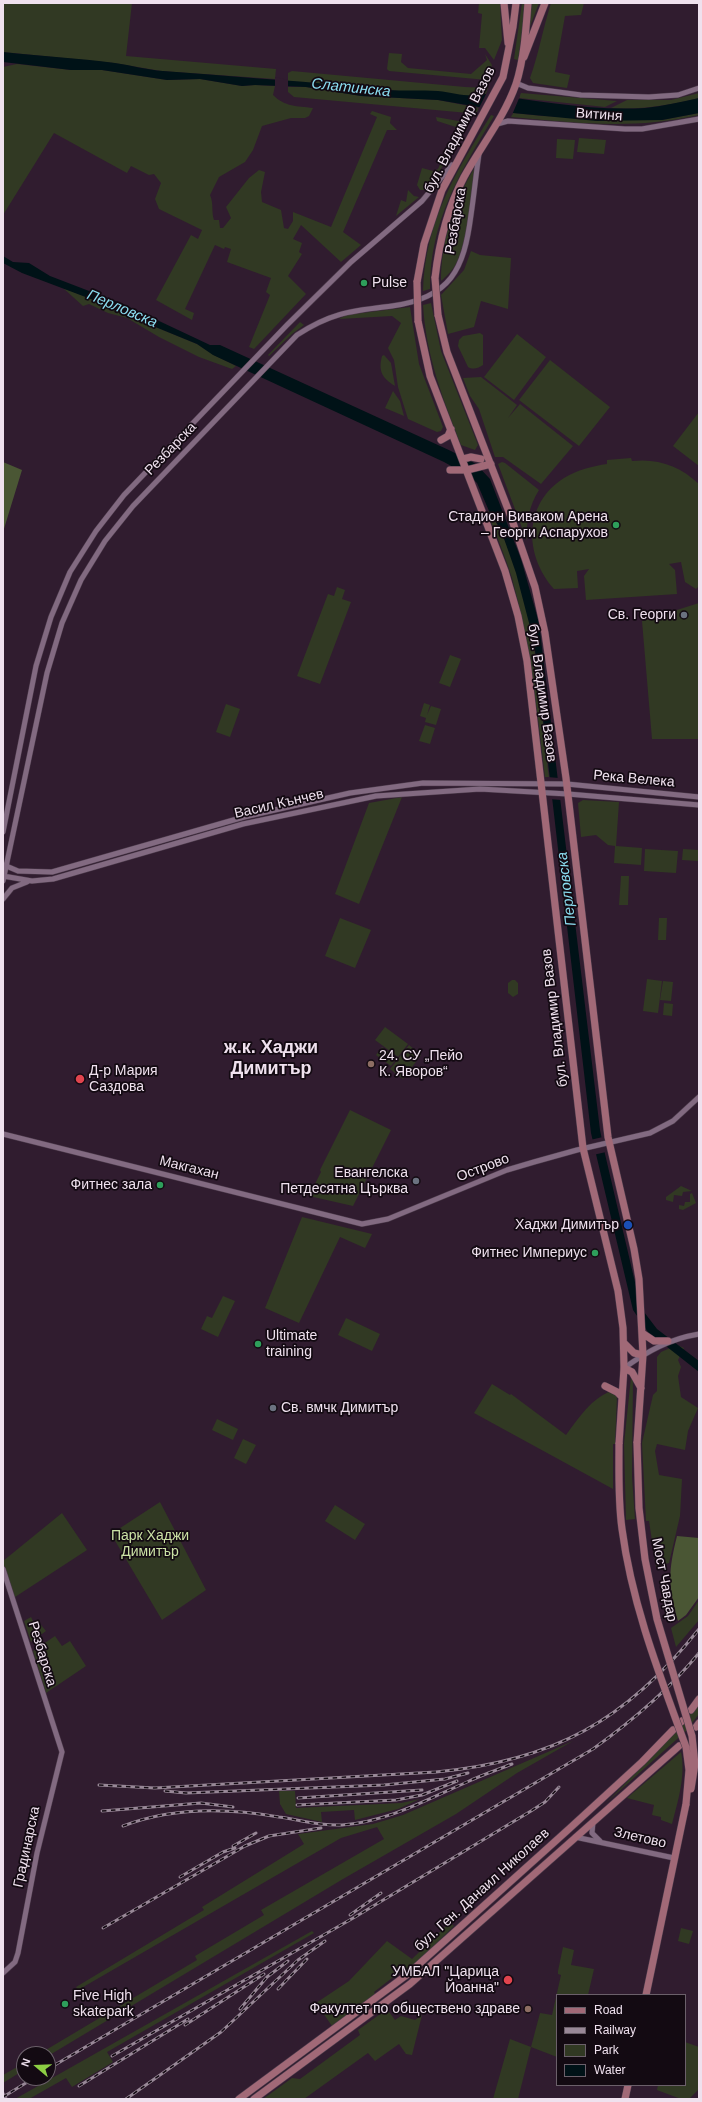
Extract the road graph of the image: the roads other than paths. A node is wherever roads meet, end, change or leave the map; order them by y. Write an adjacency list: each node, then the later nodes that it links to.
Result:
1 (504, 3): 5 (main road)
2 (516, 3): 5 (main road, бул. Владимир Вазов)
3 (528, 3): 6 (main road, бул. Владимир Вазов)
4 (545, 3): 6 (main road)
5 (509, 49): 12 (main road, бул. Владимир Вазов)
6 (520, 64): 7 (main road, бул. Владимир Вазов)
7 (516, 83): 8 (street, Витиня); 10 (main road, бул. Владимир Вазов)
8 (699, 88)
9 (699, 119): 10 (street, Витиня)
10 (496, 124): 11 (main road, бул. Владимир Вазов)
11 (480, 151): 17 (main road, бул. Владимир Вазов, bridge); 27 (street, Резбарска)
12 (461, 153): 13 (main road, бул. Владимир Вазов, bridge); 26 (street, Резбарска)
13 (451, 429): 14 (main road); 15 (main road, бул. Владимир Вазов)
14 (441, 440)
15 (463, 459): 16 (main road); 19 (main road, бул. Владимир Вазов)
16 (481, 459)
17 (491, 464): 19 (main road); 21 (main road, бул. Владимир Вазов)
18 (450, 470): 19 (main road)
19 (467, 470): 20 (main road, бул. Владимир Вазов)
20 (543, 784): 21 (street, Васил Кънчев); 22 (main road, бул. Владимир Вазов); 27 (street, Васил Кънчев)
21 (564, 784): 23 (main road, бул. Владимир Вазов); 24 (street, Река Велека)
22 (544, 793): 23 (street, Васил Кънчев); 29 (street, Васил Кънчев); 34 (main road, бул. Владимир Вазов)
23 (565, 794): 25 (street, Река Велека); 33 (main road, бул. Владимир Вазов)
24 (699, 797)
25 (699, 805)
26 (3, 832)
27 (5, 865): 28 (street, Резбарска)
28 (3, 878): 29 (street, Васил Кънчев)
29 (32, 881): 30 (street)
30 (3, 899)
31 (699, 1097): 33 (street, Острово)
32 (3, 1134): 35 (street, Макгахан)
33 (606, 1143): 34 (street, Острово); 36 (main road, бул. Владимир Вазов)
34 (583, 1148): 35 (street, Острово); 39 (main road, бул. Владимир Вазов)
35 (369, 1224)
36 (642, 1332): 38 (main road); 40 (main road, бул. Владимир Вазов)
37 (699, 1334): 38 (street)
38 (668, 1341): 40 (street)
39 (624, 1343): 40 (main road); 41 (main road, бул. Владимир Вазов)
40 (643, 1355): 41 (street); 43 (main road, Мост Чавдар)
41 (624, 1368): 43 (main road); 44 (main road, Мост Чавдар)
42 (605, 1386): 44 (main road)
43 (641, 1390): 51 (main road, Мост Чавдар, bridge)
44 (621, 1396): 51 (main road, Мост Чавдар, bridge)
45 (3, 1569): 49 (street, Резбарска)
46 (699, 1698): 47 (main road)
47 (691, 1710)
48 (673, 1730): 52 (main road, бул. Ген. Данаил Николаев)
49 (61, 1746): 58 (street, Градинарска)
50 (679, 1746): 53 (main road, бул. Ген. Данаил Николаев)
51 (686, 1804): 57 (main road, Мост Чавдар)
52 (583, 1817): 54 (main road, бул. Ген. Данаил Николаев); 55 (main road)
53 (593, 1822): 55 (main road, бул. Ген. Данаил Николаев); 56 (street, Злетово)
54 (568, 1830): 55 (main road); 63 (main road, бул. Ген. Данаил Николаев)
55 (575, 1837): 56 (street, Злетово); 64 (main road, бул. Ген. Данаил Николаев)
56 (601, 1842): 57 (street, Злетово)
57 (674, 1858): 59 (main road, Мост Чавдар)
58 (3, 1973)
59 (646, 1994)
60 (628, 2086): 65 (main road)
61 (3, 2095): 62 (street)
62 (5, 2099)
63 (239, 2099)
64 (254, 2099)
65 (625, 2099)

